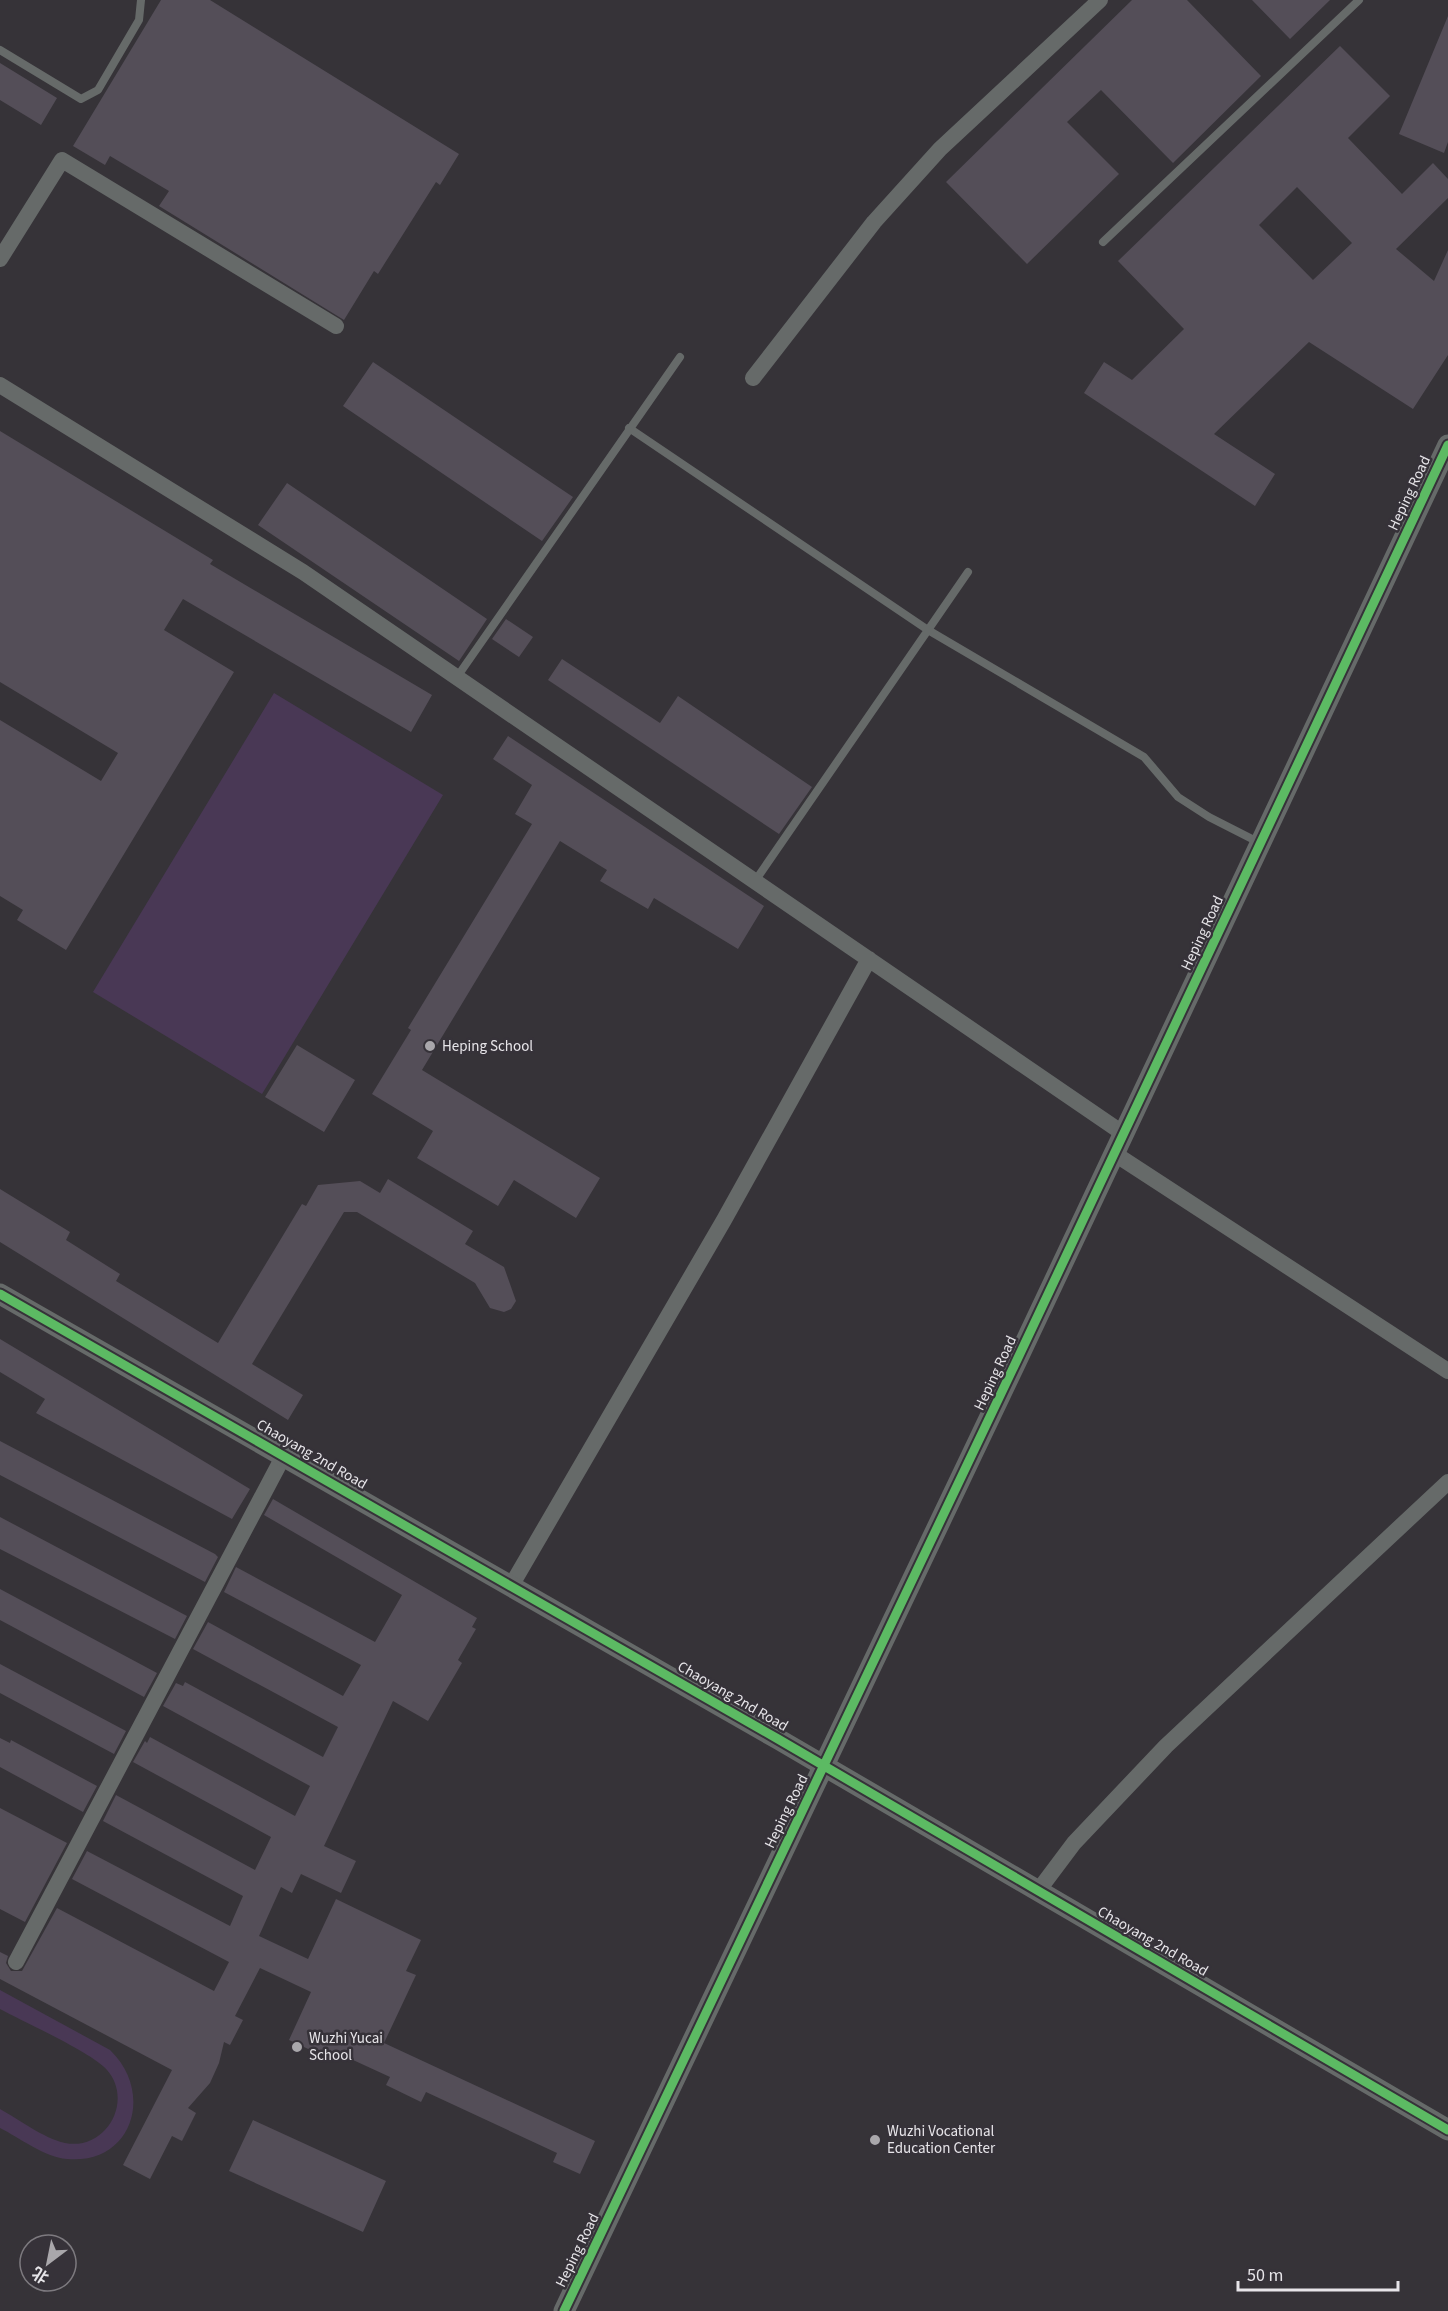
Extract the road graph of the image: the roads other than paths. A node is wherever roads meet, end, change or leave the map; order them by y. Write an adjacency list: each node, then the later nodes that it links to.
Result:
1 (141, 0): 4 (lane)
2 (1100, 0): 9 (street)
3 (1359, 0): 5 (lane)
4 (0, 50)
5 (1104, 242)
6 (0, 259): 7 (street)
7 (336, 326)
8 (680, 357): 11 (lane)
9 (753, 378)
10 (0, 385): 15 (street)
11 (629, 428): 14 (lane); 15 (lane)
12 (1448, 445): 16 (street, Heping Road)
13 (968, 572): 14 (lane)
14 (928, 630): 16 (lane); 17 (lane)
15 (457, 677): 17 (street)
16 (1260, 843): 19 (street, Heping Road)
17 (755, 881): 18 (street)
18 (869, 959): 19 (street); 25 (street)
19 (1124, 1134): 20 (street, Heping Road)
20 (1114, 1154): 22 (street); 26 (street, Heping Road)
21 (0, 1294): 23 (street, Chaoyang 2nd Road)
22 (1448, 1371)
23 (284, 1455): 25 (street, Chaoyang 2nd Road); 28 (street)
24 (1448, 1482): 27 (street)
25 (512, 1586): 26 (street, Chaoyang 2nd Road)
26 (824, 1766): 27 (street, Chaoyang 2nd Road); 30 (street, Heping Road)
27 (1038, 1891): 29 (street, Chaoyang 2nd Road)
28 (16, 1962)
29 (1448, 2130)
30 (564, 2311)

